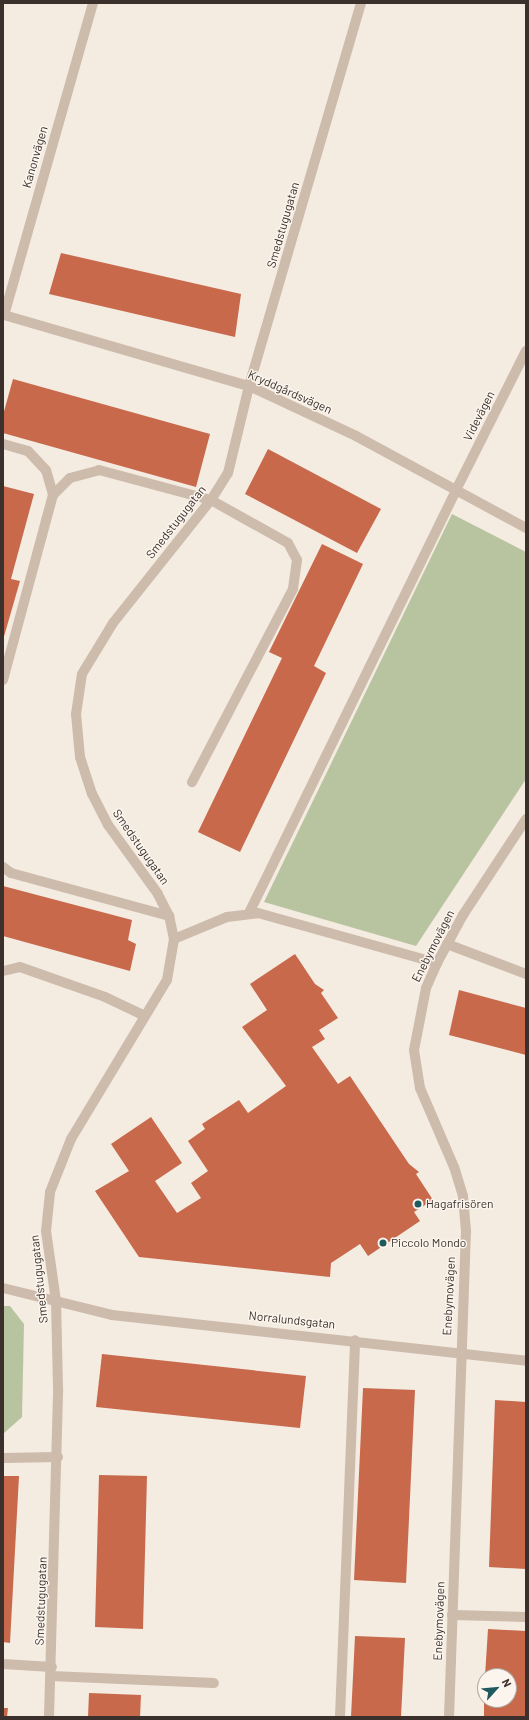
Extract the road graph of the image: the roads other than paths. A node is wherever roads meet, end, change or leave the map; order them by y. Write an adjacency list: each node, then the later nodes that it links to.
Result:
1 (93, 3): 3 (street, Kanonvägen)
2 (362, 3): 5 (street, Smedstugugatan)
3 (3, 317): 5 (street, Kryddgårdsvägen)
4 (526, 351): 7 (street, Videvägen)
5 (249, 386): 7 (street, Kryddgårdsvägen); 9 (street, Smedstugugatan)
6 (3, 444): 8 (street)
7 (455, 492): 10 (street, Kryddgårdsvägen); 15 (street, Videvägen)
8 (53, 495): 9 (street); 11 (street)
9 (211, 500): 12 (street); 16 (street, Smedstugugatan)
10 (526, 528)
11 (3, 680)
12 (192, 782)
13 (526, 819): 18 (street, Enebymovägen)
14 (3, 867): 16 (street)
15 (248, 913): 17 (street); 19 (street)
16 (169, 916): 17 (street, Smedstugugatan)
17 (174, 939): 22 (street, Smedstugugatan)
18 (447, 944): 19 (street, Enebymovägen); 21 (street)
19 (437, 963): 26 (street, Enebymovägen)
20 (3, 971): 22 (street)
21 (526, 974)
22 (146, 1016): 24 (street, Smedstugugatan)
23 (3, 1288): 24 (street, Norralundsgatan)
24 (56, 1301): 25 (street, Norralundsgatan); 28 (street, Smedstugugatan)
25 (355, 1340): 26 (street, Norralundsgatan); 36 (street)
26 (459, 1354): 27 (street, Norralundsgatan); 30 (street, Enebymovägen)
27 (526, 1361)
28 (58, 1457): 29 (street); 33 (street, Smedstugugatan)
29 (3, 1458)
30 (452, 1615): 31 (street); 37 (street, Enebymovägen)
31 (526, 1617)
32 (3, 1664): 33 (street)
33 (52, 1671): 34 (street); 35 (street, Smedstugugatan)
34 (214, 1683)
35 (49, 1717)
36 (340, 1717)
37 (450, 1717)

